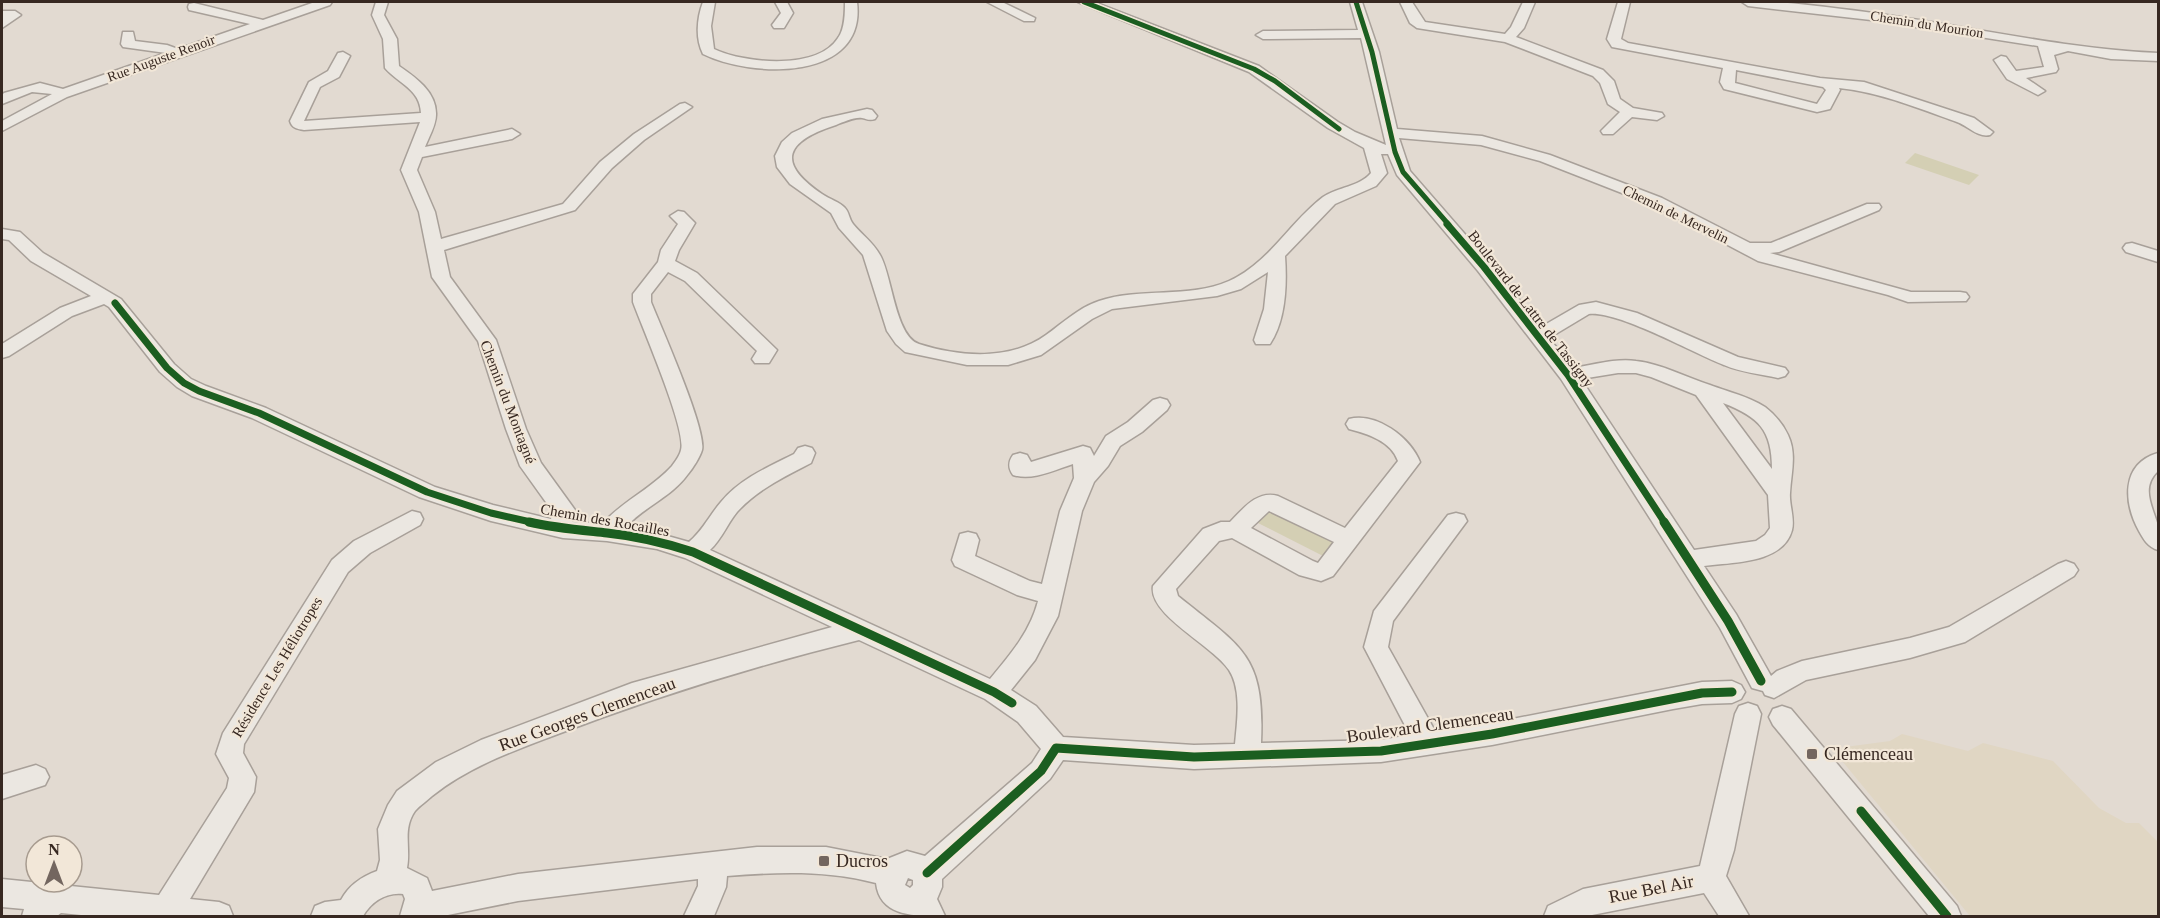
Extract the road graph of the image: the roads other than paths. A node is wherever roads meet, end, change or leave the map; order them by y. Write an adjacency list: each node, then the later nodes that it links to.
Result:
1 (326, 2): 16 (street, Rue Auguste Renoir)
2 (382, 2): 37 (street)
3 (709, 2): 5 (street)
4 (781, 2): 18 (street)
5 (851, 2)
6 (993, 2): 15 (street)
7 (1084, 2): 43 (street, Chemin de Mervelin)
8 (1356, 2): 19 (street, Boulevard de Lattre de Tassigny)
9 (1406, 2): 22 (street)
10 (1529, 2): 22 (street)
11 (1624, 2): 28 (street)
12 (1748, 2): 23 (street, Chemin du Mourion)
13 (194, 7): 16 (street)
14 (2, 15): 17 (street)
15 (1029, 18)
16 (261, 23): 24 (street, Rue Auguste Renoir)
17 (2, 24)
18 (779, 25)
19 (1367, 34): 21 (street); 42 (street, Boulevard de Lattre de Tassigny)
20 (128, 35): 24 (street)
21 (1263, 35)
22 (1508, 38): 35 (street)
23 (2051, 48): 26 (street, Chemin du Mourion); 29 (street)
24 (176, 54): 32 (street, Rue Auguste Renoir)
25 (343, 56): 37 (street)
26 (2158, 57)
27 (2001, 60): 29 (street)
28 (1730, 66): 30 (street); 30 (street)
29 (2012, 76): 31 (street)
30 (1828, 83): 40 (street)
31 (2038, 92)
32 (62, 94): 33 (street); 38 (street, Rue Auguste Renoir)
33 (2, 100)
34 (685, 107): 49 (street)
35 (1629, 112): 36 (street); 39 (street)
36 (1657, 116)
37 (429, 117): 44 (street, Chemin du Montagné)
38 (2, 127)
39 (1608, 131)
40 (1985, 132)
41 (512, 134): 44 (street)
42 (1392, 142): 43 (street, Chemin de Mervelin); 51 (street, Chemin de Mervelin); 57 (street, Boulevard de Lattre de Tassigny)
43 (1371, 146): 52 (street)
44 (414, 154): 49 (street, Chemin du Montagné)
45 (1873, 207): 51 (street)
46 (839, 211): 46 (street); 52 (street)
47 (678, 216): 54 (street)
48 (2, 234): 55 (street, Chemin des Rocailles)
49 (434, 247): 72 (street, Chemin du Montagné)
50 (2133, 248): 53 (street)
51 (1745, 249): 56 (street, Chemin de Mervelin)
52 (1276, 256): 58 (street)
53 (2158, 257)
54 (666, 263): 60 (street); 75 (street)
55 (105, 297): 59 (street); 72 (street, Chemin des Rocailles)
56 (1960, 297)
57 (1537, 337): 61 (street); 62 (street, Boulevard de Lattre de Tassigny)
58 (1263, 340)
59 (2, 352)
60 (762, 359)
61 (1778, 372)
62 (1568, 375): 63 (street); 80 (street, Boulevard de Lattre de Tassigny)
63 (1703, 390): 70 (street); 70 (street)
64 (1160, 405): 69 (street)
65 (1356, 424): 78 (street)
66 (805, 453): 79 (street)
67 (1020, 460): 69 (street)
68 (2158, 460): 76 (street)
69 (1085, 478): 82 (street)
70 (1779, 494): 80 (street)
71 (411, 519): 100 (street, Résidence Les Héliotropes)
72 (560, 519): 75 (street, Chemin du Montagné)
73 (1456, 521): 88 (street)
74 (1235, 530): 78 (street); 78 (street); 90 (street)
75 (608, 533): 79 (street, Chemin des Rocailles)
76 (2157, 539)
77 (968, 540): 82 (street)
78 (1349, 540)
79 (693, 552): 83 (street, Chemin des Rocailles)
80 (1687, 560): 84 (street, Boulevard de Lattre de Tassigny)
81 (2066, 570): 84 (street)
82 (1050, 595): 85 (street)
83 (860, 630): 85 (street, Chemin des Rocailles); 95 (street, Rue Georges Clemenceau)
84 (1768, 685): 86 (street); 87 (street, Boulevard de Lattre de Tassigny)
85 (994, 692): 89 (street, Chemin des Rocailles)
86 (1740, 703): 87 (street); 88 (street, Boulevard Clemenceau); 94 (street)
87 (1782, 717): 107 (street)
88 (1428, 744): 90 (street, Boulevard Clemenceau)
89 (1056, 748): 90 (street, Boulevard Clemenceau); 97 (street)
90 (1248, 757)
91 (36, 777): 92 (street)
92 (2, 787)
93 (713, 864): 97 (street); 101 (street); 104 (street)
94 (1711, 878): 105 (street, Rue Bel Air); 106 (street)
95 (390, 879): 101 (street); 103 (street)
96 (2, 893): 98 (street)
97 (925, 896)
98 (45, 908): 99 (street)
99 (110, 912): 100 (street)
100 (165, 912): 102 (street)
101 (415, 913)
102 (219, 916)
103 (340, 916)
104 (699, 916)
105 (1558, 916)
106 (1735, 916)
107 (1947, 916)

